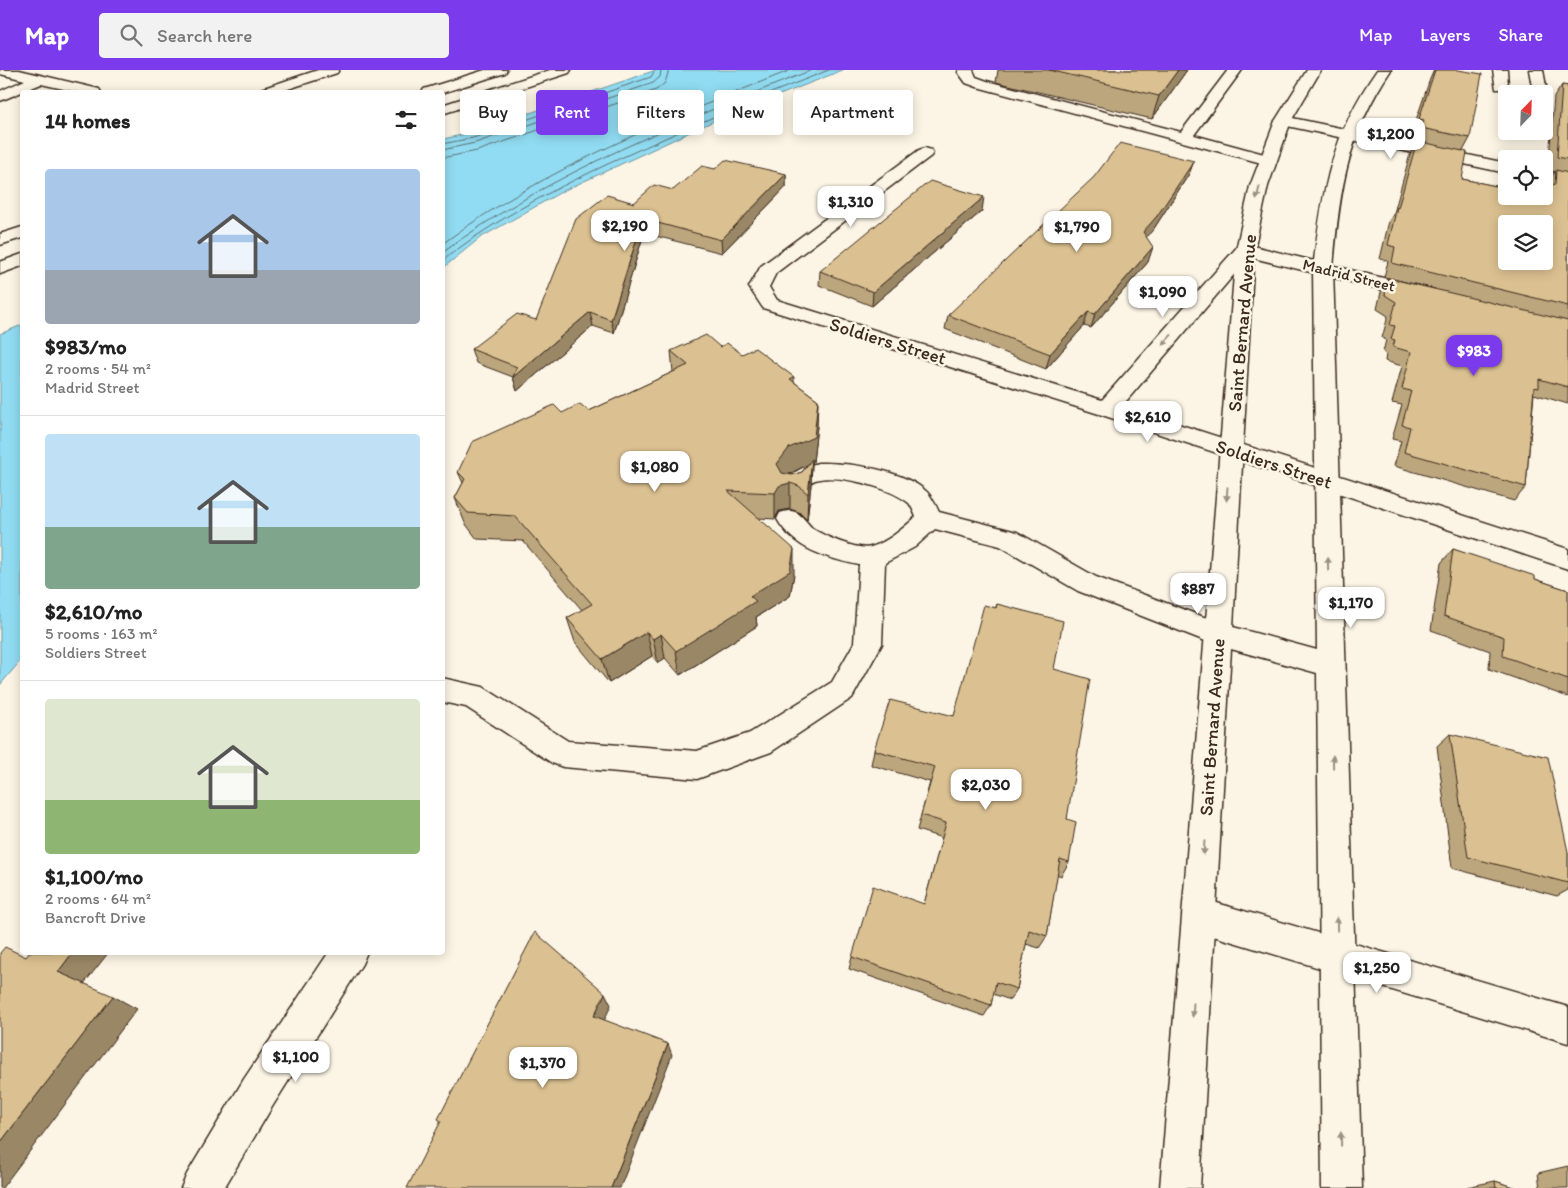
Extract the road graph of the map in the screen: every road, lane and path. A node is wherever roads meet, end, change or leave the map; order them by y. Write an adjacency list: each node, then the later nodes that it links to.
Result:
1 (1, 70): 11 (main road)
2 (332, 70): 16 (main road)
3 (500, 70): 12 (main road)
4 (564, 70): 19 (main road)
5 (966, 70): 25 (main road)
6 (1235, 70): 25 (main road)
7 (1314, 70): 23 (main road, Saint Bernard Avenue)
8 (1384, 70): 24 (main road)
9 (1500, 70): 13 (main road)
10 (1536, 70): 14 (main road)
11 (32, 75): 15 (main road); 20 (main road)
12 (478, 77): 17 (main road); 18 (main road)
13 (1501, 85)
14 (1539, 85)
15 (87, 90)
16 (272, 90)
17 (436, 90)
18 (494, 90)
19 (503, 90)
20 (0, 97)
21 (460, 104): 22 (main road)
22 (445, 109)
23 (1282, 121): 24 (main road); 27 (main road, Saint Bernard Avenue)
24 (1347, 134): 28 (main road); 36 (main road)
25 (1185, 137): 27 (main road)
26 (925, 153): 38 (main road, Soldiers Street)
27 (1268, 160): 33 (main road, Saint Bernard Avenue, one-way to 33)
28 (1498, 166)
29 (1553, 178): 30 (main road)
30 (1568, 181)
31 (20, 233): 32 (main road)
32 (0, 240)
33 (1245, 250): 36 (main road, Madrid Street); 38 (main road, one-way to 38); 39 (main road, Saint Bernard Avenue)
34 (20, 261): 35 (main road)
35 (0, 268)
36 (1323, 269): 37 (main road, Madrid Street); 40 (main road)
37 (1437, 297)
38 (1107, 409): 39 (main road, Soldiers Street)
39 (1230, 450): 40 (main road, Soldiers Street); 46 (main road, Saint Bernard Avenue, one-way to 46)
40 (1326, 482): 45 (main road, Soldiers Street); 47 (main road, one-way to 40)
41 (791, 491): 42 (main road)
42 (930, 519): 44 (main road); 46 (main road)
43 (789, 520): 44 (main road)
44 (872, 558): 48 (main road)
45 (1568, 559)
46 (1218, 634): 47 (main road); 49 (main road, Saint Bernard Avenue, one-way to 49)
47 (1331, 665): 51 (main road, one-way to 47)
48 (445, 691)
49 (1200, 914): 51 (main road); 54 (main road, Saint Bernard Avenue, one-way to 54)
50 (348, 955): 53 (main road)
51 (1337, 956): 52 (main road); 55 (main road, one-way to 51)
52 (1568, 1025)
53 (201, 1188)
54 (1180, 1188)
55 (1342, 1188)

